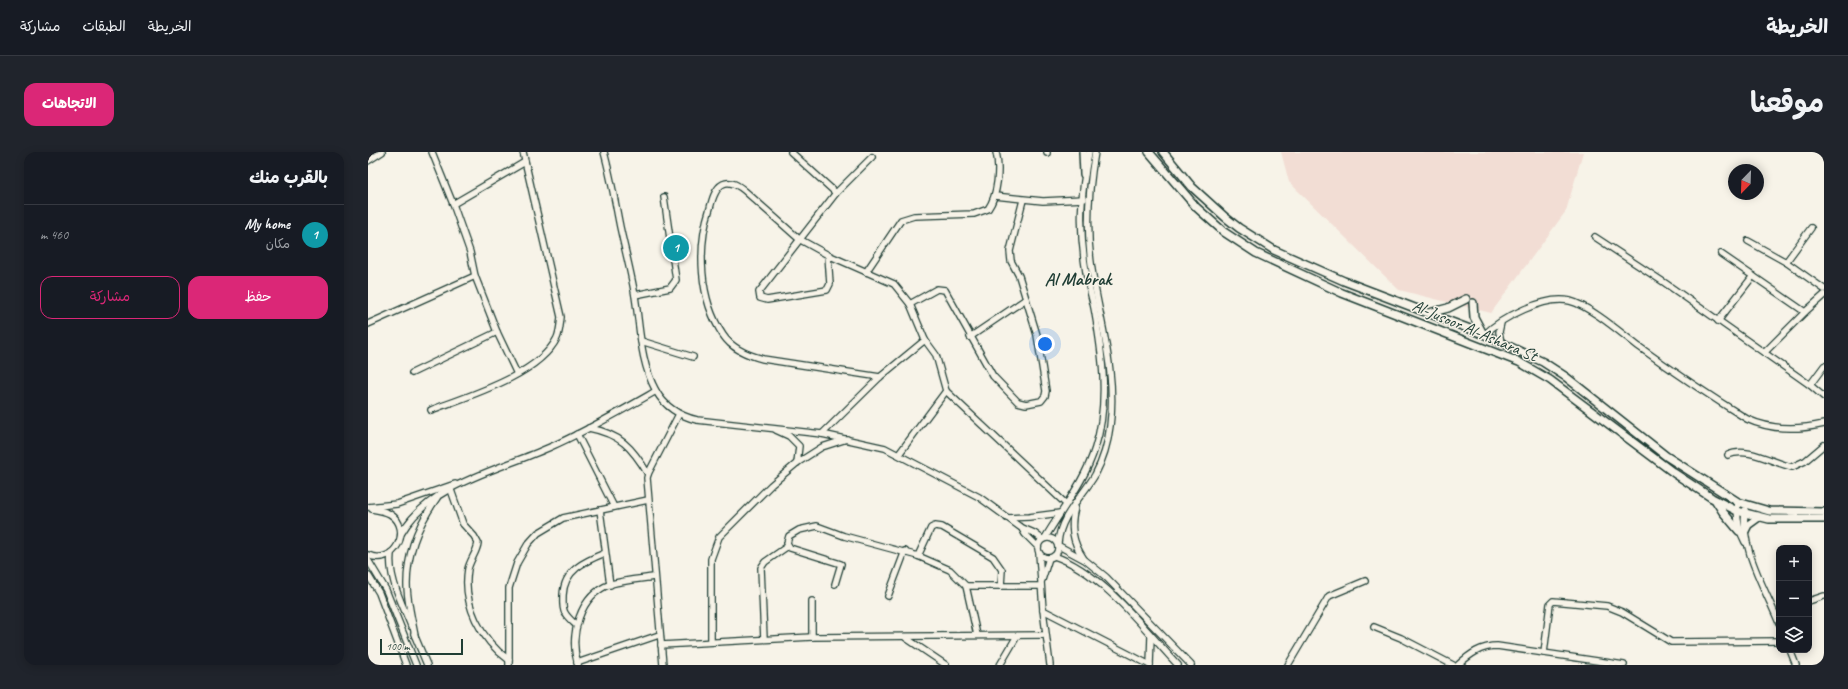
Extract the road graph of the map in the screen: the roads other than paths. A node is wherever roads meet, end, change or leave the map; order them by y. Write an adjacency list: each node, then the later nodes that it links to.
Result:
1 (382, 152): 13 (street)
2 (432, 152): 22 (street)
3 (523, 152): 14 (street)
4 (604, 152): 34 (street)
5 (791, 152): 16 (street)
6 (996, 152): 17 (street)
7 (1083, 152): 15 (main road)
8 (1089, 152): 15 (street)
9 (1095, 152): 20 (street)
10 (1149, 152): 48 (main road, Al-Jusoor Al-Ashara St)
11 (1163, 152): 41 (main road, Al-Jusoor Al-Ashara St)
12 (872, 157): 16 (street)
13 (368, 161)
14 (525, 162): 22 (street); 59 (street)
15 (1084, 174): 19 (street)
16 (836, 194): 25 (street)
17 (995, 196): 21 (street); 30 (street)
18 (664, 197): 34 (street)
19 (1081, 199): 20 (street); 21 (street); 85 (street)
20 (1088, 199): 84 (street)
21 (1023, 200): 36 (street)
22 (453, 204): 31 (street)
23 (1811, 228): 29 (street)
24 (1595, 236): 42 (street)
25 (799, 239): 28 (street); 28 (street); 60 (street)
26 (1748, 241): 29 (street)
27 (1721, 254): 32 (street)
28 (828, 255): 30 (street)
29 (1786, 262): 33 (street)
30 (866, 272): 38 (street)
31 (475, 276): 45 (street); 47 (street)
32 (1754, 276): 40 (street); 42 (street)
33 (1824, 289)
34 (635, 295): 52 (street)
35 (1824, 295): 40 (street)
36 (1026, 299): 51 (street); 51 (street)
37 (1466, 299): 41 (main road)
38 (910, 304): 51 (street); 53 (street)
39 (1473, 304): 49 (main road)
40 (1805, 312): 55 (street)
41 (1428, 313): 43 (main road, Al-Jusoor Al-Ashara St)
42 (1718, 321): 55 (street)
43 (1451, 322): 46 (main road, Al-Jusoor Al-Ashara St); 48 (main road)
44 (1500, 322): 49 (street); 54 (street); 67 (street)
45 (368, 324)
46 (1460, 325): 49 (main road, Al-Jusoor Al-Ashara St); 50 (main road)
47 (497, 332): 58 (street); 59 (street)
48 (1444, 332): 50 (main road, Al-Jusoor Al-Ashara St)
49 (1483, 334): 54 (main road, Al-Jusoor Al-Ashara St)
50 (1454, 336): 82 (main road, Al-Jusoor Al-Ashara St)
51 (970, 337)
52 (641, 340): 56 (street); 62 (street)
53 (925, 340): 60 (street); 63 (street)
54 (1501, 342): 83 (main road, Al-Jusoor Al-Ashara St)
55 (1765, 352): 61 (street)
56 (693, 357)
57 (1824, 366): 61 (street)
58 (412, 373)
59 (517, 374): 65 (street)
60 (880, 376): 71 (street)
61 (1810, 385): 64 (street)
62 (656, 391): 66 (street); 68 (street)
63 (946, 391): 74 (street); 85 (street)
64 (1824, 397)
65 (431, 410)
66 (679, 414): 69 (street); 77 (street)
67 (1824, 424)
68 (589, 428): 70 (street); 77 (street)
69 (771, 428): 71 (street); 76 (street)
70 (577, 434): 78 (street); 88 (street)
71 (822, 434): 72 (street)
72 (847, 439): 74 (street); 76 (street)
73 (1824, 445): 75 (street)
74 (899, 454): 95 (street)
75 (1728, 455)
76 (797, 463): 140 (street)
77 (648, 474): 81 (street)
78 (461, 483): 79 (street); 87 (street)
79 (451, 490): 80 (street); 144 (street)
80 (438, 496): 99 (street); 133 (street)
81 (648, 500): 88 (street); 113 (street)
82 (1716, 501): 90 (main road, Al-Jusoor Al-Ashara St); 98 (main road)
83 (1738, 502): 86 (main road, Al-Jusoor Al-Ashara St); 90 (street)
84 (1076, 503): 101 (street); 111 (street)
85 (1066, 504): 92 (street)
86 (1746, 505): 91 (main road, Al-Jusoor Al-Ashara St); 93 (street)
87 (368, 507): 99 (street)
88 (614, 507): 89 (street)
89 (600, 510): 106 (street); 144 (street)
90 (1737, 511): 93 (main road, Al-Jusoor Al-Ashara St); 98 (street)
91 (1824, 512)
92 (1060, 513): 95 (street); 100 (street)
93 (1745, 514): 94 (main road, Al-Jusoor Al-Ashara St); 98 (street)
94 (1759, 517): 96 (main road, Al-Jusoor Al-Ashara St); 98 (main road)
95 (1007, 518): 97 (street)
96 (1824, 519)
97 (1020, 527): 100 (street); 103 (street)
98 (1742, 531): 127 (street)
99 (401, 534): 105 (street)
100 (1044, 539): 101 (street); 103 (street)
101 (1058, 545): 109 (street); 111 (street)
102 (788, 546): 104 (street); 115 (street); 138 (street)
103 (1039, 550): 109 (street); 116 (street)
104 (905, 551): 108 (street); 120 (street)
105 (391, 553): 107 (street); 133 (street)
106 (605, 553): 117 (street); 128 (street)
107 (368, 555)
108 (918, 556): 118 (street); 119 (street)
109 (1052, 557): 116 (street); 135 (street)
110 (368, 560): 122 (street)
111 (1085, 560): 155 (street)
112 (368, 575): 123 (street)
113 (654, 577): 117 (street); 130 (street)
114 (1365, 581): 156 (street)
115 (835, 584)
116 (1041, 584): 119 (street); 126 (street)
117 (610, 585): 128 (street)
118 (966, 586): 119 (street); 131 (street)
119 (1001, 586)
120 (888, 596)
121 (1824, 596): 124 (street)
122 (390, 597): 123 (street); 147 (street)
123 (381, 600): 146 (street)
124 (1812, 600)
125 (812, 601): 136 (street)
126 (1043, 610): 132 (street); 153 (street)
127 (1776, 611)
128 (576, 626): 145 (street)
129 (1374, 627): 157 (street)
130 (659, 635): 141 (street); 145 (street)
131 (977, 635): 134 (street); 137 (street)
132 (1046, 635): 134 (street); 152 (street)
133 (415, 636): 148 (street)
134 (1017, 636): 151 (street)
135 (1151, 636): 153 (street); 154 (street)
136 (812, 637): 137 (street); 138 (street)
137 (905, 637): 150 (street)
138 (764, 639): 140 (street)
139 (1776, 641): 142 (street)
140 (711, 642): 141 (street)
141 (661, 645): 149 (street)
142 (1544, 653): 158 (street); 159 (street)
143 (1791, 653): 160 (street)
144 (509, 662)
145 (578, 664)
146 (406, 665)
147 (416, 665)
148 (427, 665)
149 (663, 665)
150 (946, 665)
151 (1000, 665)
152 (1050, 665)
153 (1150, 665)
154 (1178, 665)
155 (1191, 665)
156 (1288, 665)
157 (1453, 665)
158 (1458, 665)
159 (1624, 665)
160 (1796, 665)

